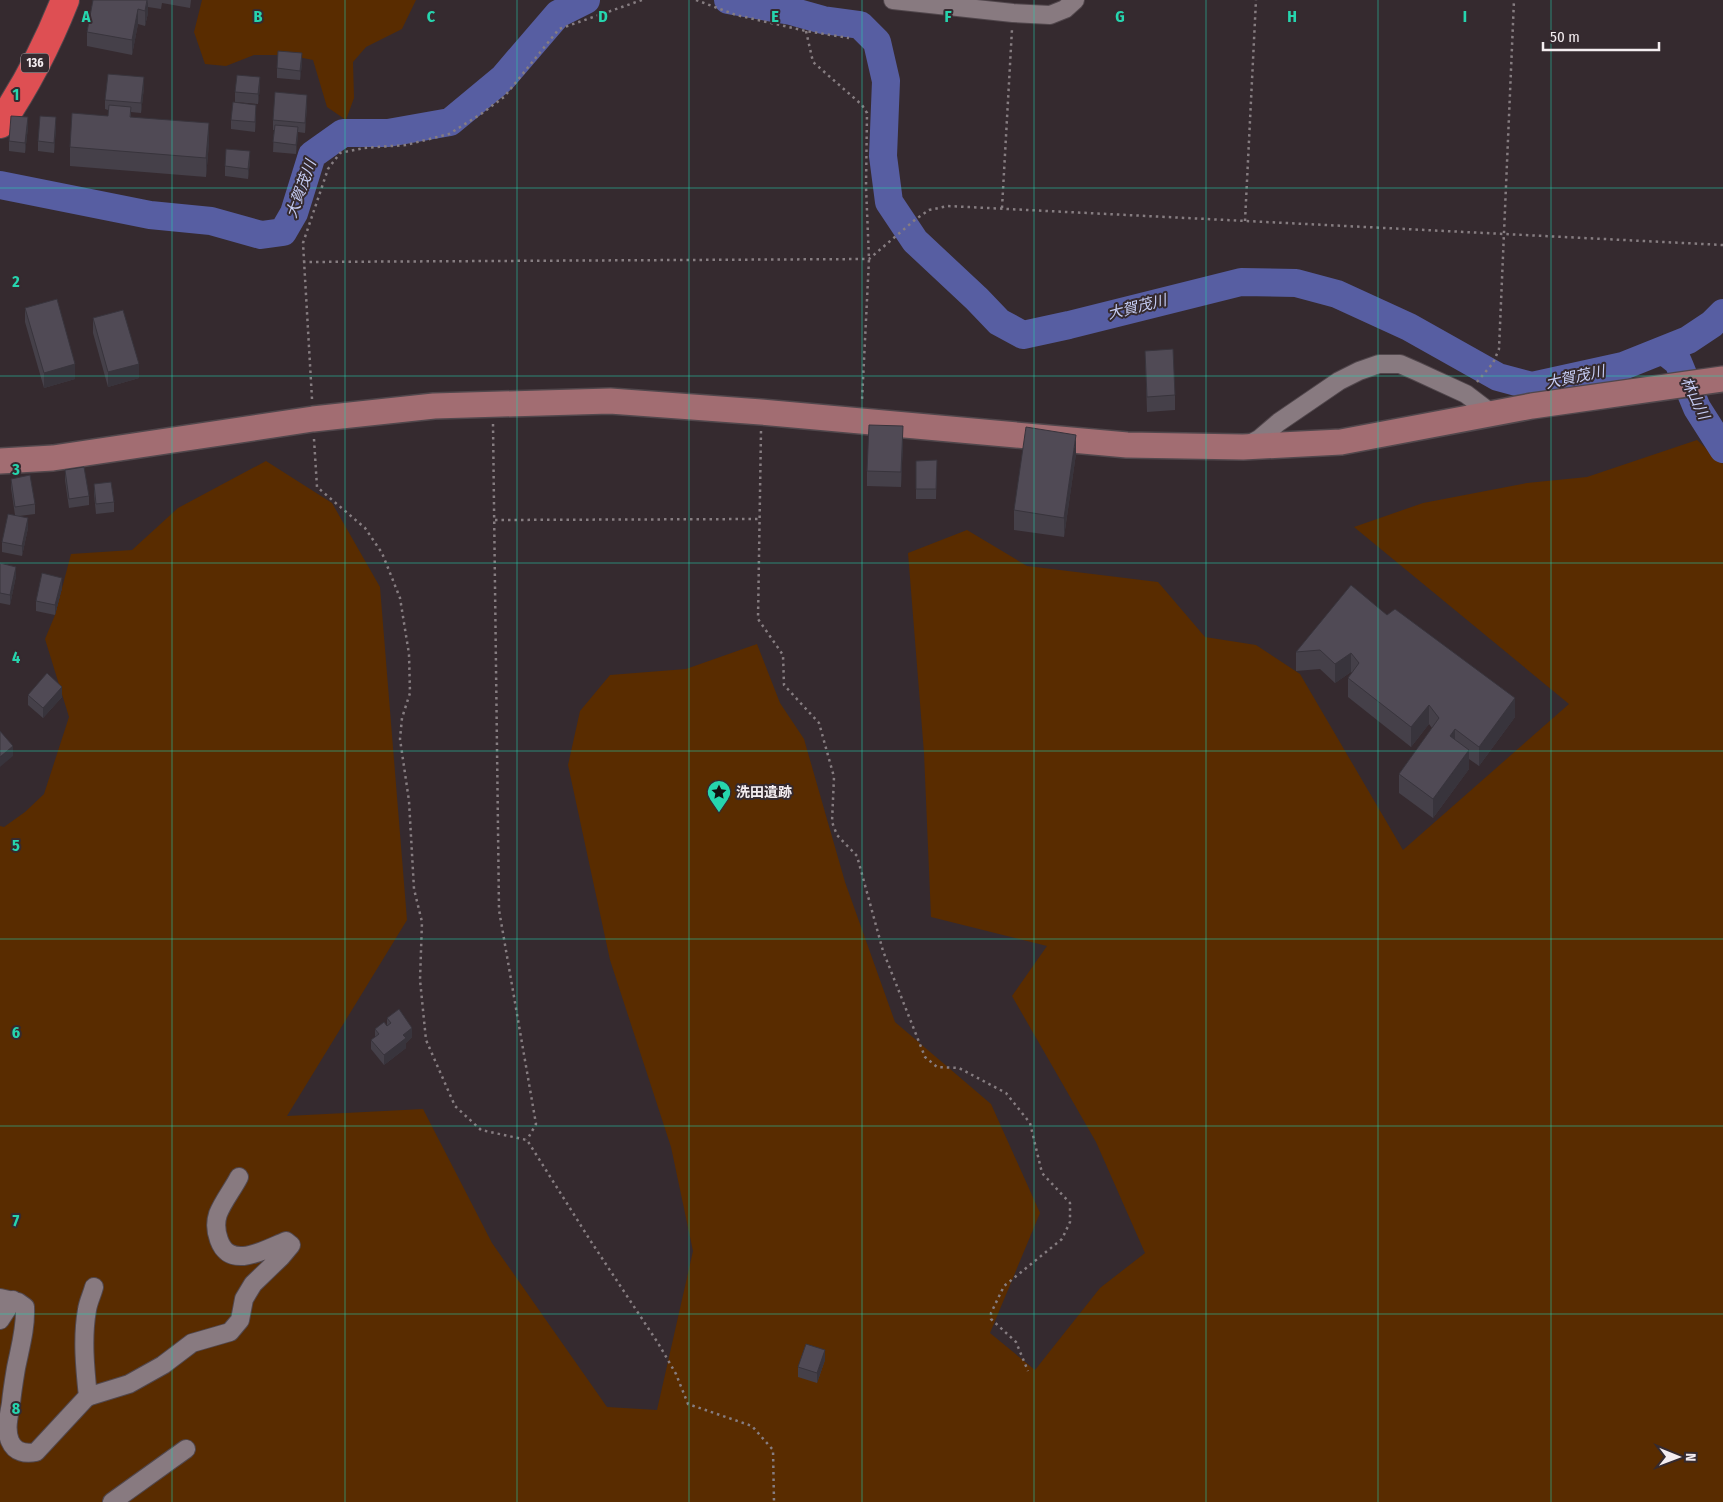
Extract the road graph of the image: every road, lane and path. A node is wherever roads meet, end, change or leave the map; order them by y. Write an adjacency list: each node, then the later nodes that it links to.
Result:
1 (65, 0): 11 (highway, 136)
2 (642, 0): 17 (path)
3 (696, 0): 9 (path)
4 (893, 0): 8 (street)
5 (1075, 0): 8 (street)
6 (1256, 0): 13 (path)
7 (1514, 0): 14 (path)
8 (1013, 12): 12 (path)
9 (806, 30): 10 (path); 16 (path)
10 (849, 38)
11 (0, 124)
12 (1002, 209): 13 (path); 16 (path)
13 (1245, 221): 14 (path)
14 (1504, 234): 15 (path); 19 (path)
15 (1723, 245)
16 (869, 259): 17 (path); 24 (path)
17 (303, 262): 23 (path)
18 (1723, 379): 22 (street)
19 (1474, 384)
20 (493, 403): 21 (street); 23 (street); 28 (path)
21 (761, 412): 24 (street); 27 (path)
22 (1491, 413): 25 (street); 25 (street)
23 (313, 419): 26 (street); 29 (path)
24 (861, 420): 25 (street)
25 (1243, 447)
26 (0, 461)
27 (760, 519): 28 (path); 34 (path)
28 (495, 520): 29 (path)
29 (527, 1140): 38 (path)
30 (239, 1177): 35 (street)
31 (94, 1288): 35 (street)
32 (7, 1299): 33 (street); 35 (street)
33 (0, 1320)
34 (1028, 1371)
35 (88, 1397)
36 (186, 1449): 37 (street)
37 (112, 1502)
38 (774, 1502)

